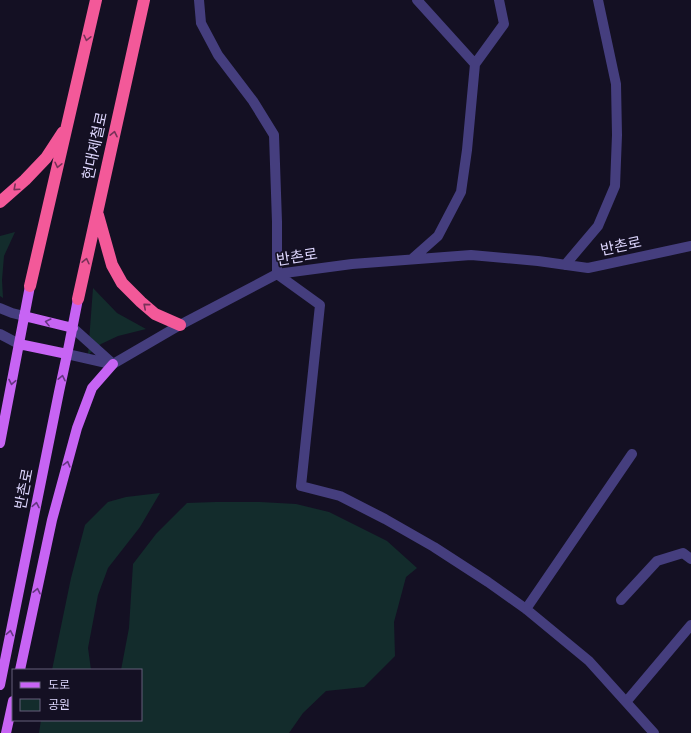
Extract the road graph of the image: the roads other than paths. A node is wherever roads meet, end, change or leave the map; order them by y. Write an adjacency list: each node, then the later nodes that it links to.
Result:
1 (96, 0): 8 (highway, 현대제철로, one-way to 8)
2 (144, 0): 10 (highway, 현대제철로, one-way to 2)
3 (199, 0): 14 (street)
4 (417, 0): 7 (street)
5 (499, 0): 7 (street)
6 (598, 0): 13 (street)
7 (475, 64): 12 (street)
8 (67, 126): 9 (highway, one-way to 9); 15 (highway, 현대제철로, one-way to 15)
9 (0, 202)
10 (97, 213): 16 (highway, 현대제철로, one-way to 10); 19 (highway, one-way to 10)
11 (691, 246): 13 (street, 반촌로)
12 (412, 259): 13 (street, 반촌로); 14 (street, 반촌로)
13 (565, 265)
14 (277, 274): 19 (street, 반촌로); 29 (street)
15 (30, 286): 18 (main road)
16 (78, 299): 20 (main road, 반촌로)
17 (0, 308): 18 (street)
18 (24, 316): 20 (main road, one-way to 18); 22 (main road)
19 (180, 326): 24 (street, 반촌로)
20 (73, 328): 23 (main road, 반촌로); 24 (street)
21 (0, 334): 22 (street)
22 (19, 344): 23 (main road); 25 (main road, one-way to 25)
23 (67, 354): 24 (street); 32 (main road, 반촌로, one-way to 23)
24 (113, 364): 31 (main road, one-way to 24)
25 (0, 443)
26 (632, 454): 29 (street)
27 (691, 560): 28 (street)
28 (621, 600)
29 (526, 609): 33 (street)
30 (691, 625): 33 (street)
31 (20, 669)
32 (0, 685)
33 (626, 702): 36 (street)
34 (12, 706): 35 (main road)
35 (6, 733)
36 (654, 733)

